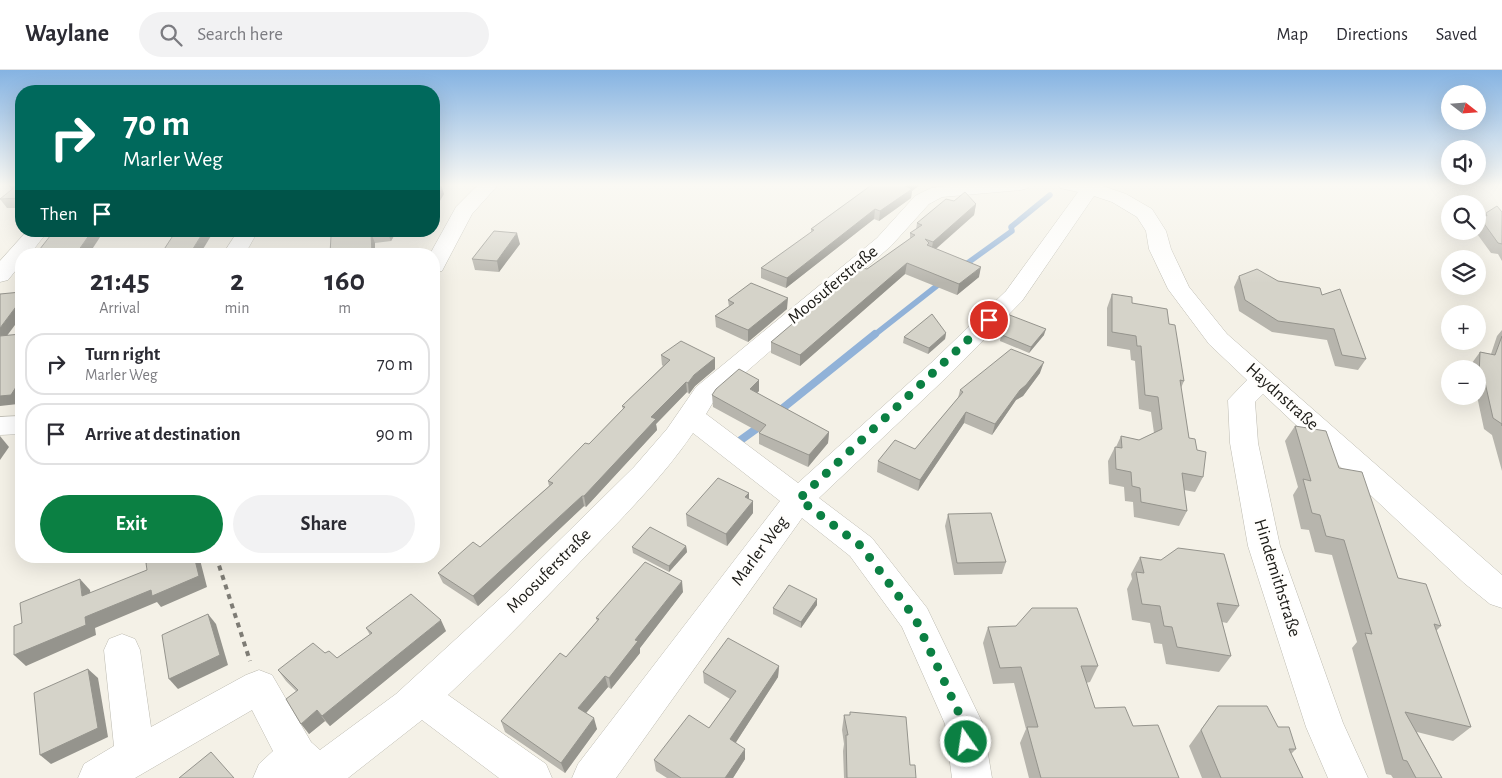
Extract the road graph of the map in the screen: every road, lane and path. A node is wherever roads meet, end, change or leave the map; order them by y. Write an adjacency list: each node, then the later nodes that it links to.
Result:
1 (460, 217): 9 (street)
2 (907, 217): 13 (street, Moosuferstraße)
3 (1060, 217): 16 (street, Marler Weg)
4 (1147, 217): 12 (street, Haydnstraße)
5 (33, 237): 7 (street)
6 (244, 237): 8 (street)
7 (23, 248)
8 (238, 248)
9 (440, 255)
10 (15, 258): 11 (street)
11 (0, 275)
12 (1263, 379): 18 (street, Haydnstraße); 28 (street, Hindemithstraße)
13 (692, 417): 16 (street); 21 (street, Moosuferstraße)
14 (15, 425): 15 (street)
15 (0, 426)
16 (799, 499): 26 (street, Marler Weg); 27 (street)
17 (218, 563): 20 (path)
18 (1502, 594)
19 (122, 650): 22 (street)
20 (259, 687): 22 (street); 23 (street, Moosuferstraße)
21 (421, 697): 23 (street, Moosuferstraße); 25 (street)
22 (135, 756): 24 (street)
23 (285, 767)
24 (98, 778)
25 (532, 778)
26 (592, 778)
27 (972, 778)
28 (1348, 778)

